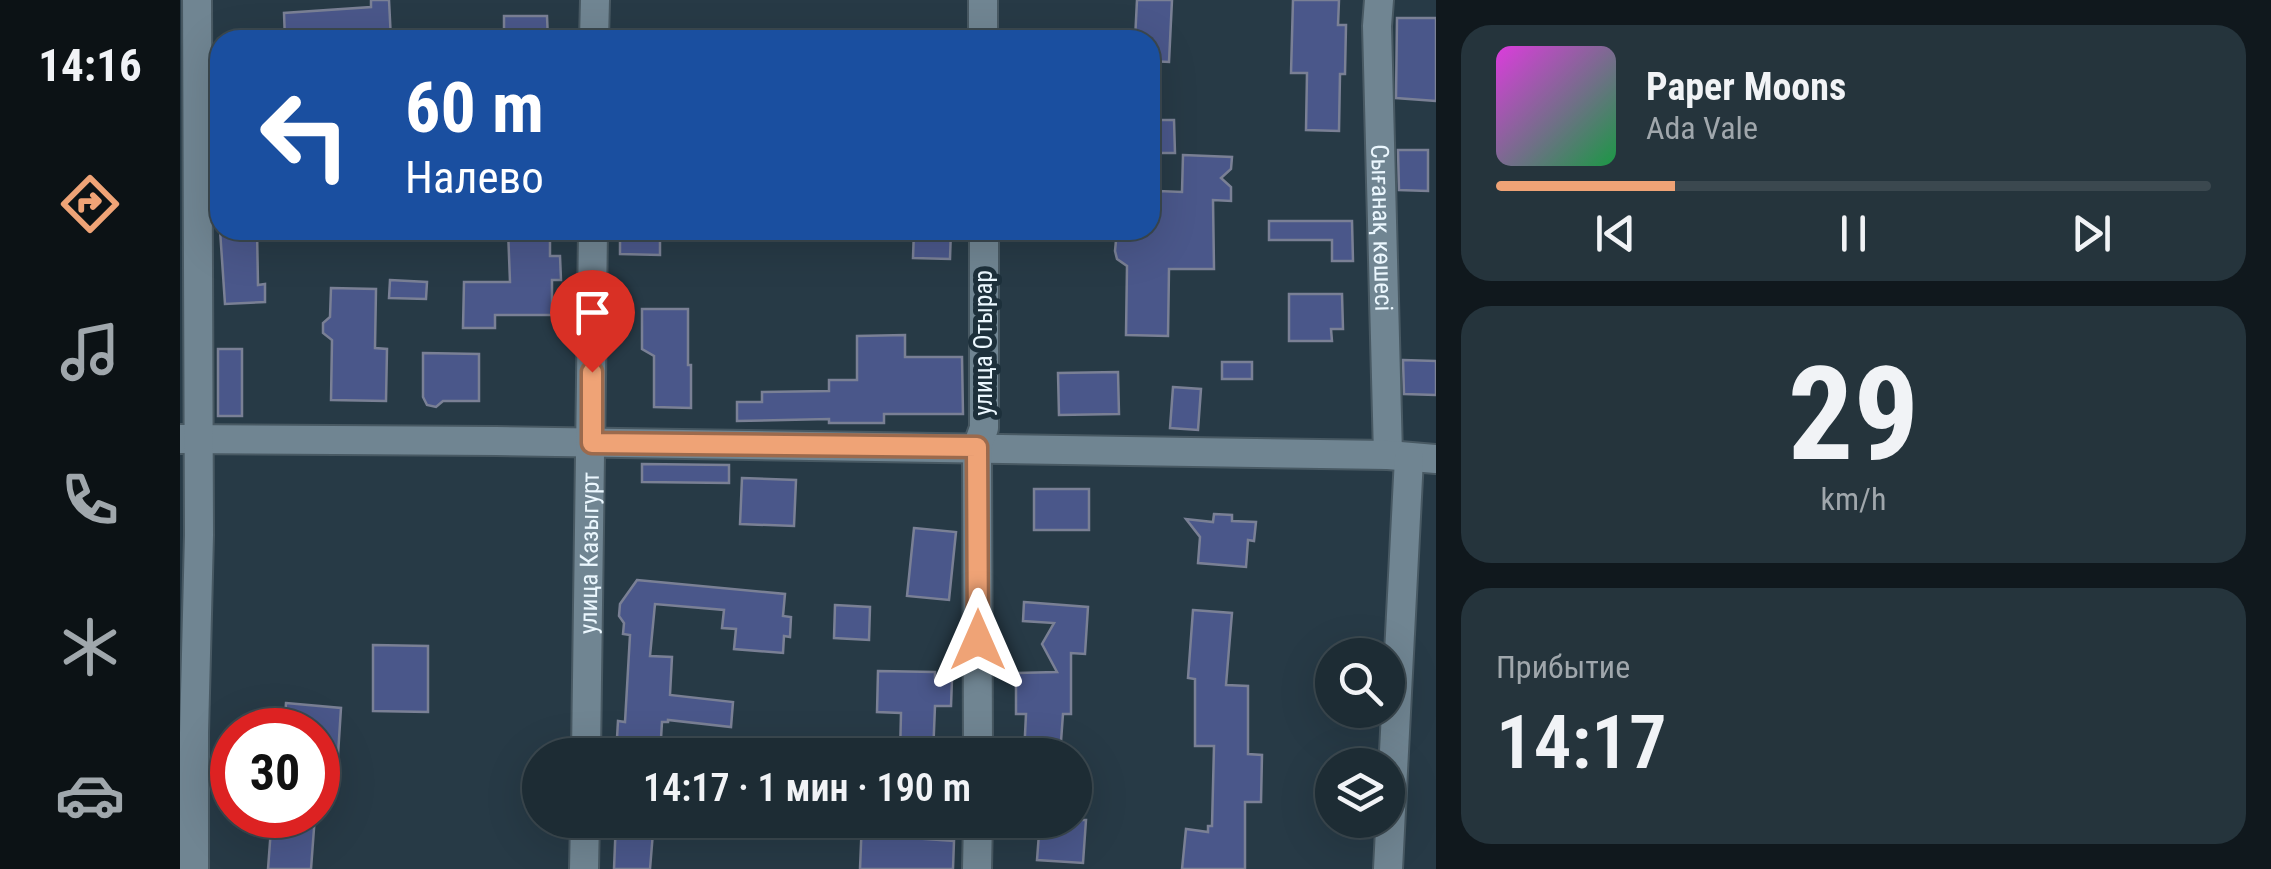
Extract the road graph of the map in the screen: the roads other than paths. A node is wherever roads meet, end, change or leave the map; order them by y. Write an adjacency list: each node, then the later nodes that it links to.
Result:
1 (196, 0): 9 (street)
2 (595, 0): 5 (street)
3 (984, 0): 6 (street)
4 (1379, 0): 12 (street, Сығанақ көшесі)
5 (594, 30)
6 (984, 30)
7 (593, 240): 10 (street, улица Казыгурт)
8 (984, 240): 11 (street, улица Отырар)
9 (188, 440): 10 (street); 13 (street)
10 (592, 443): 11 (street); 14 (street, улица Казыгурт)
11 (977, 447): 12 (street); 15 (street, улица Отырар)
12 (1411, 458): 21 (street, Сығанақ көшесі)
13 (189, 535): 18 (street)
14 (586, 738)
15 (978, 738)
16 (585, 838): 19 (street)
17 (978, 838): 20 (street)
18 (194, 869)
19 (584, 869)
20 (977, 869)
21 (1388, 869)

